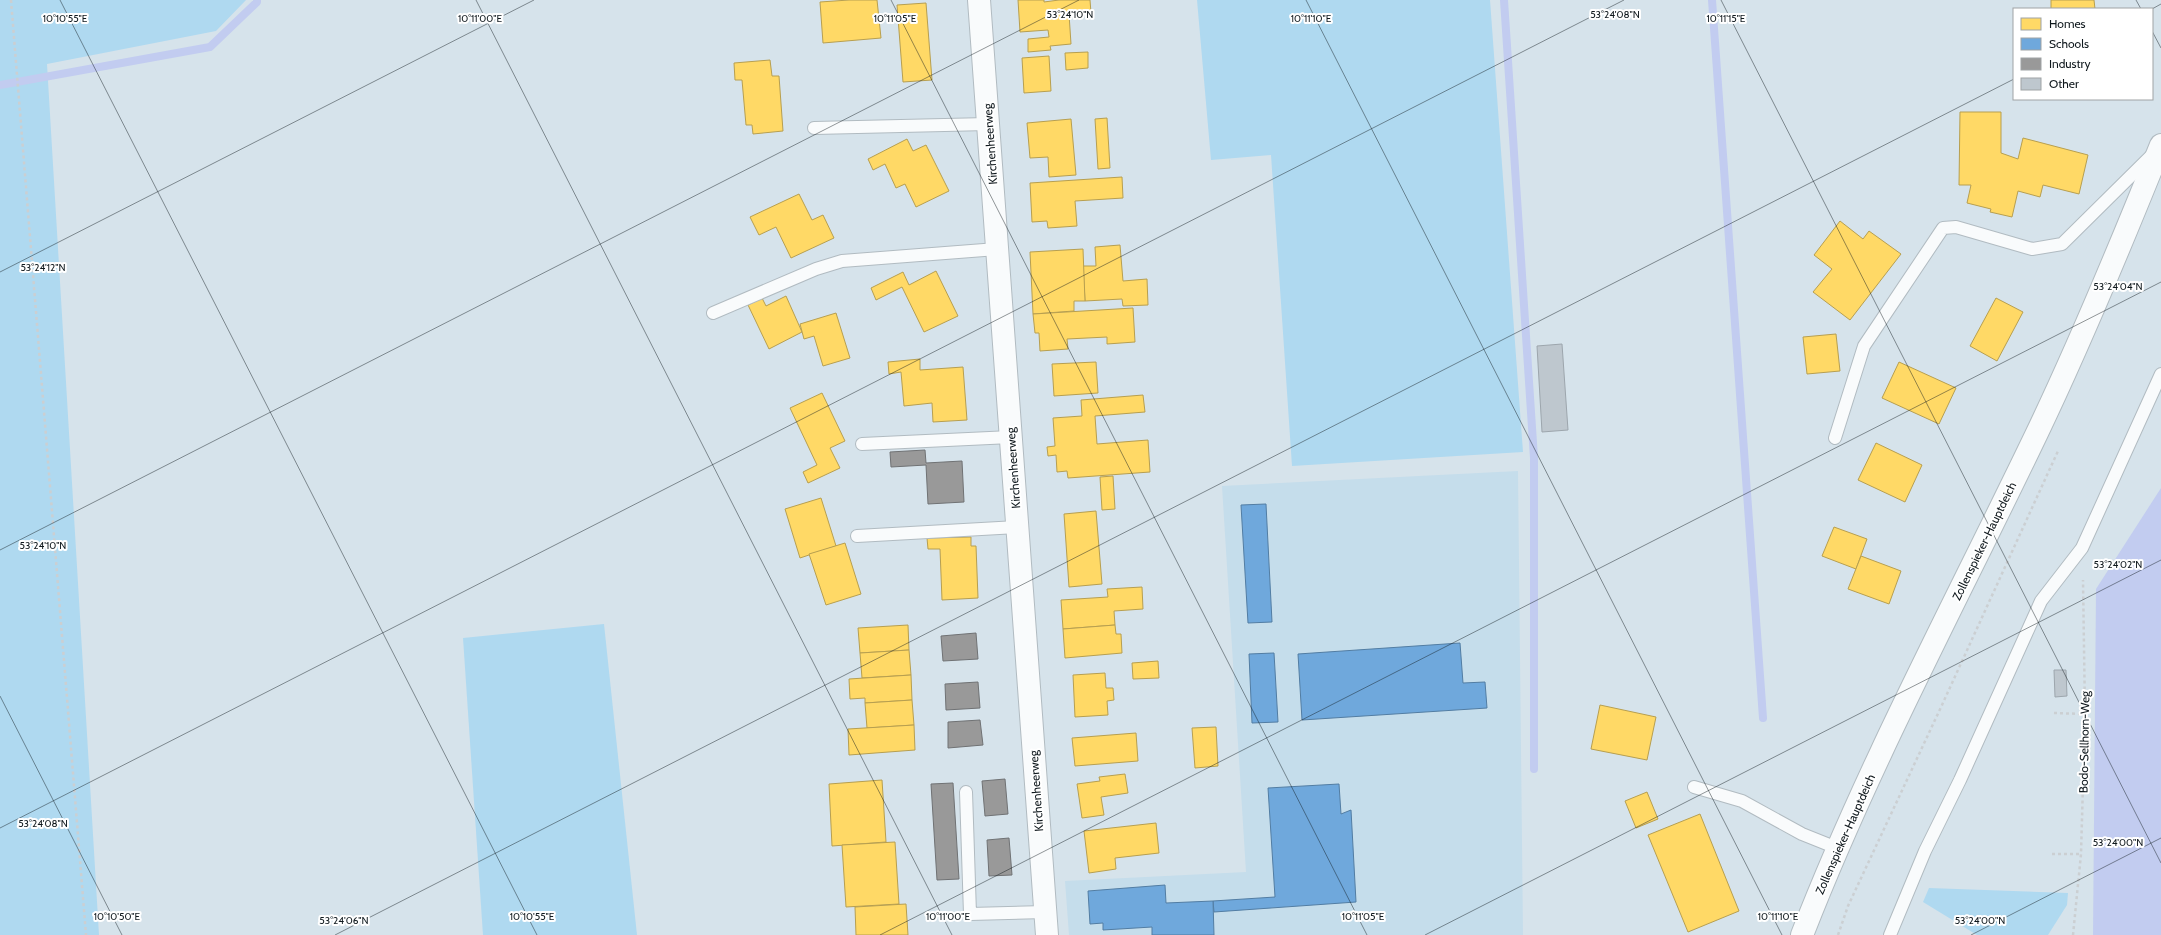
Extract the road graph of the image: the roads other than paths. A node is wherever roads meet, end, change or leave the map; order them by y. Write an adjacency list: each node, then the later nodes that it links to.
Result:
1 (979, 0): 2 (main road, Kirchenheerweg)
2 (988, 124): 3 (lane); 5 (main road, Kirchenheerweg)
3 (814, 128)
4 (2161, 145): 9 (lane); 15 (main road, Zollenspieker-Hauptdeich)
5 (997, 249): 6 (lane); 8 (main road, Kirchenheerweg)
6 (713, 313)
7 (2161, 374): 19 (lane)
8 (1011, 437): 10 (lane); 11 (main road, Kirchenheerweg)
9 (1835, 438)
10 (862, 444)
11 (1017, 527): 12 (lane); 16 (main road, Kirchenheerweg)
12 (857, 536)
13 (1694, 787): 15 (lane)
14 (966, 792): 16 (lane)
15 (1837, 848): 18 (main road, Zollenspieker-Hauptdeich)
16 (1045, 912): 17 (main road, Kirchenheerweg)
17 (1047, 935)
18 (1802, 935)
19 (1890, 935)

